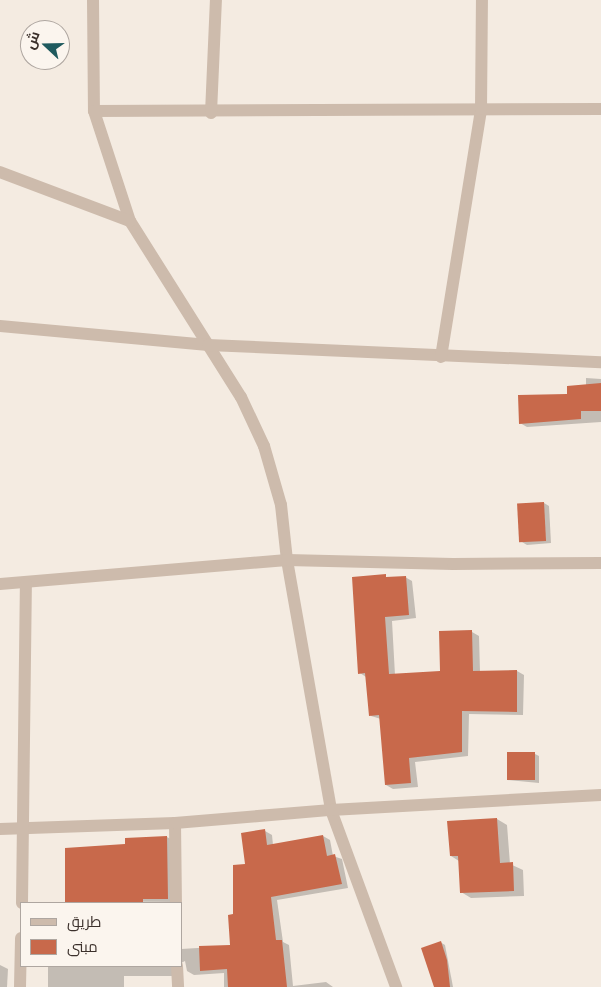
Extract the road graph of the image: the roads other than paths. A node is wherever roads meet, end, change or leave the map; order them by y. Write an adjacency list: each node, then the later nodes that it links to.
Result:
1 (93, 0): 6 (street)
2 (216, 0): 7 (street)
3 (482, 0): 4 (street)
4 (481, 109): 5 (street); 7 (street); 12 (street)
5 (601, 109)
6 (94, 111): 7 (street); 9 (street)
7 (211, 113)
8 (0, 172): 9 (street)
9 (130, 221): 11 (street)
10 (0, 326): 11 (street)
11 (208, 345): 12 (street); 14 (street)
12 (441, 357): 13 (street)
13 (601, 362)
14 (287, 560): 15 (street); 17 (street); 19 (street)
15 (601, 563)
16 (0, 584): 17 (street)
17 (26, 584): 21 (street)
18 (601, 795): 19 (street)
19 (331, 810): 20 (street); 29 (street)
20 (175, 824): 21 (street); 24 (street)
21 (24, 828): 22 (street); 23 (street)
22 (0, 829)
23 (22, 902)
24 (176, 902)
25 (20, 967): 27 (street)
26 (177, 967): 28 (street)
27 (20, 987)
28 (178, 987)
29 (396, 987)

